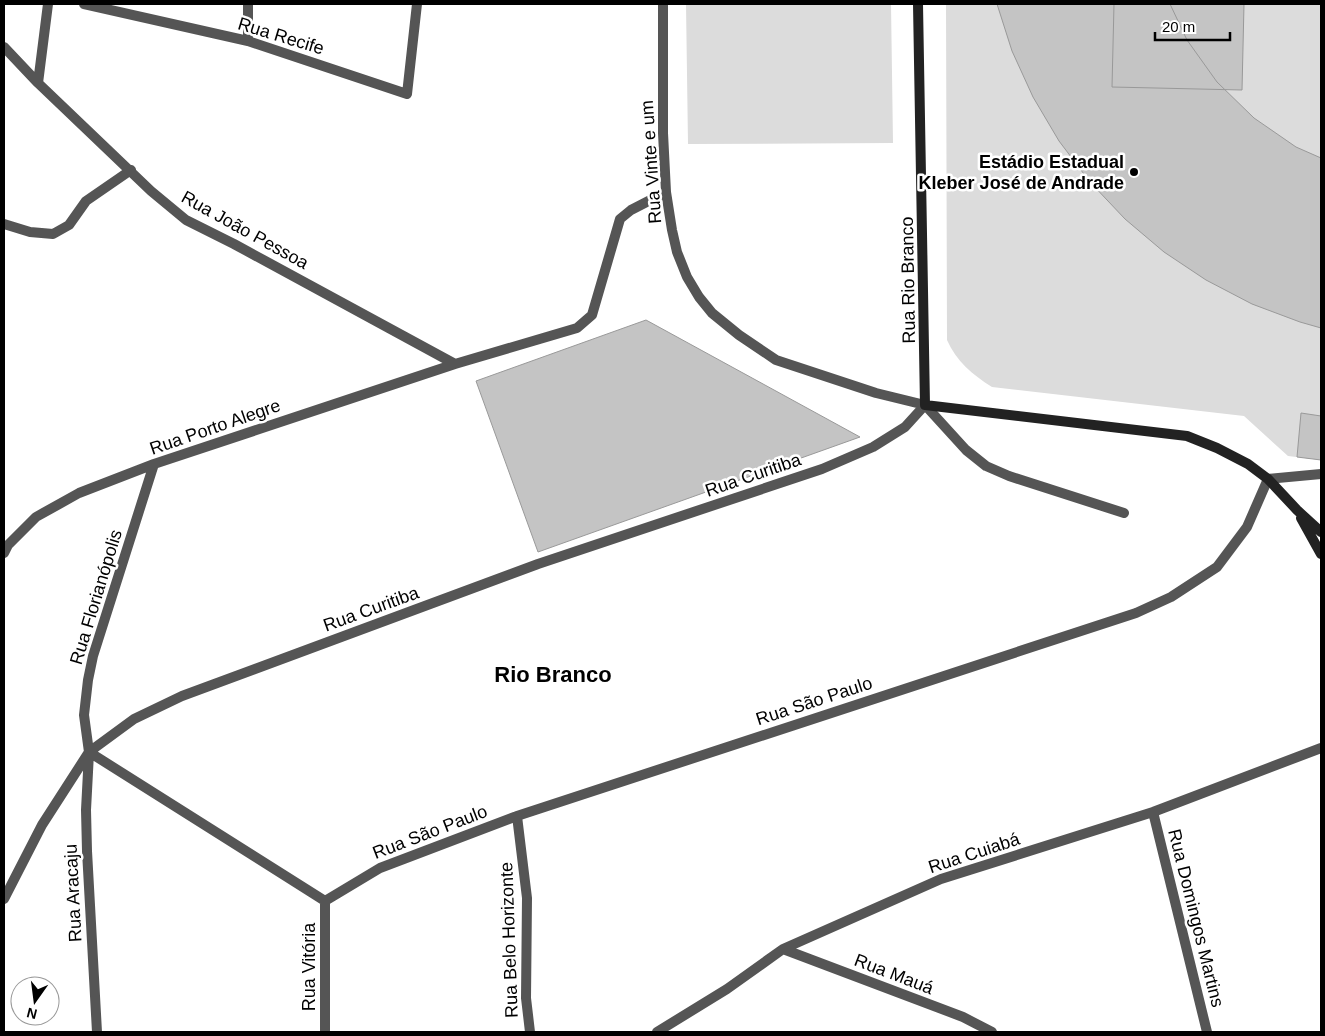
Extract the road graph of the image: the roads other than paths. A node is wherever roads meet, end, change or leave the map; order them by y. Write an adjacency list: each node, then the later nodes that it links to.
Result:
1 (48, 4): 9 (street)
2 (84, 4): 7 (street, Rua Recife)
3 (248, 4): 7 (street)
4 (416, 4): 7 (street, Rua Recife)
5 (663, 4): 11 (street, Rua Vinte e um)
6 (918, 4): 14 (street, Rua Rio Branco)
7 (248, 41)
8 (4, 47): 9 (street, Rua João Pessoa)
9 (38, 84): 10 (street, Rua João Pessoa)
10 (131, 170): 12 (street); 13 (street, Rua João Pessoa)
11 (666, 192): 13 (street, Rua Porto Alegre); 14 (street, Rua Vinte e um)
12 (4, 224)
13 (455, 364): 15 (street, Rua Porto Alegre)
14 (925, 405): 17 (street); 19 (street); 24 (street, Rua Curitiba)
15 (154, 464): 21 (street, Rua Porto Alegre); 24 (street, Rua Florianópolis)
16 (1321, 474): 17 (street)
17 (1268, 479): 18 (street); 26 (street, Rua São Paulo)
18 (1297, 510): 20 (street); 22 (street)
19 (1124, 513)
20 (1321, 532)
21 (4, 554)
22 (1321, 554)
23 (1321, 748): 25 (street, Rua Cuiabá)
24 (89, 752): 27 (street); 28 (street); 30 (street, Rua Aracaju)
25 (1153, 812): 29 (street, Rua Cuiabá); 35 (street, Rua Domingos Martins)
26 (517, 816): 28 (street, Rua São Paulo); 32 (street, Rua Belo Horizonte)
27 (4, 899)
28 (325, 901): 31 (street, Rua Vitória)
29 (783, 949): 33 (street, Rua Cuiabá); 34 (street, Rua Mauá)
30 (97, 1032)
31 (326, 1032)
32 (530, 1032)
33 (657, 1032)
34 (992, 1032)
35 (1207, 1032)

